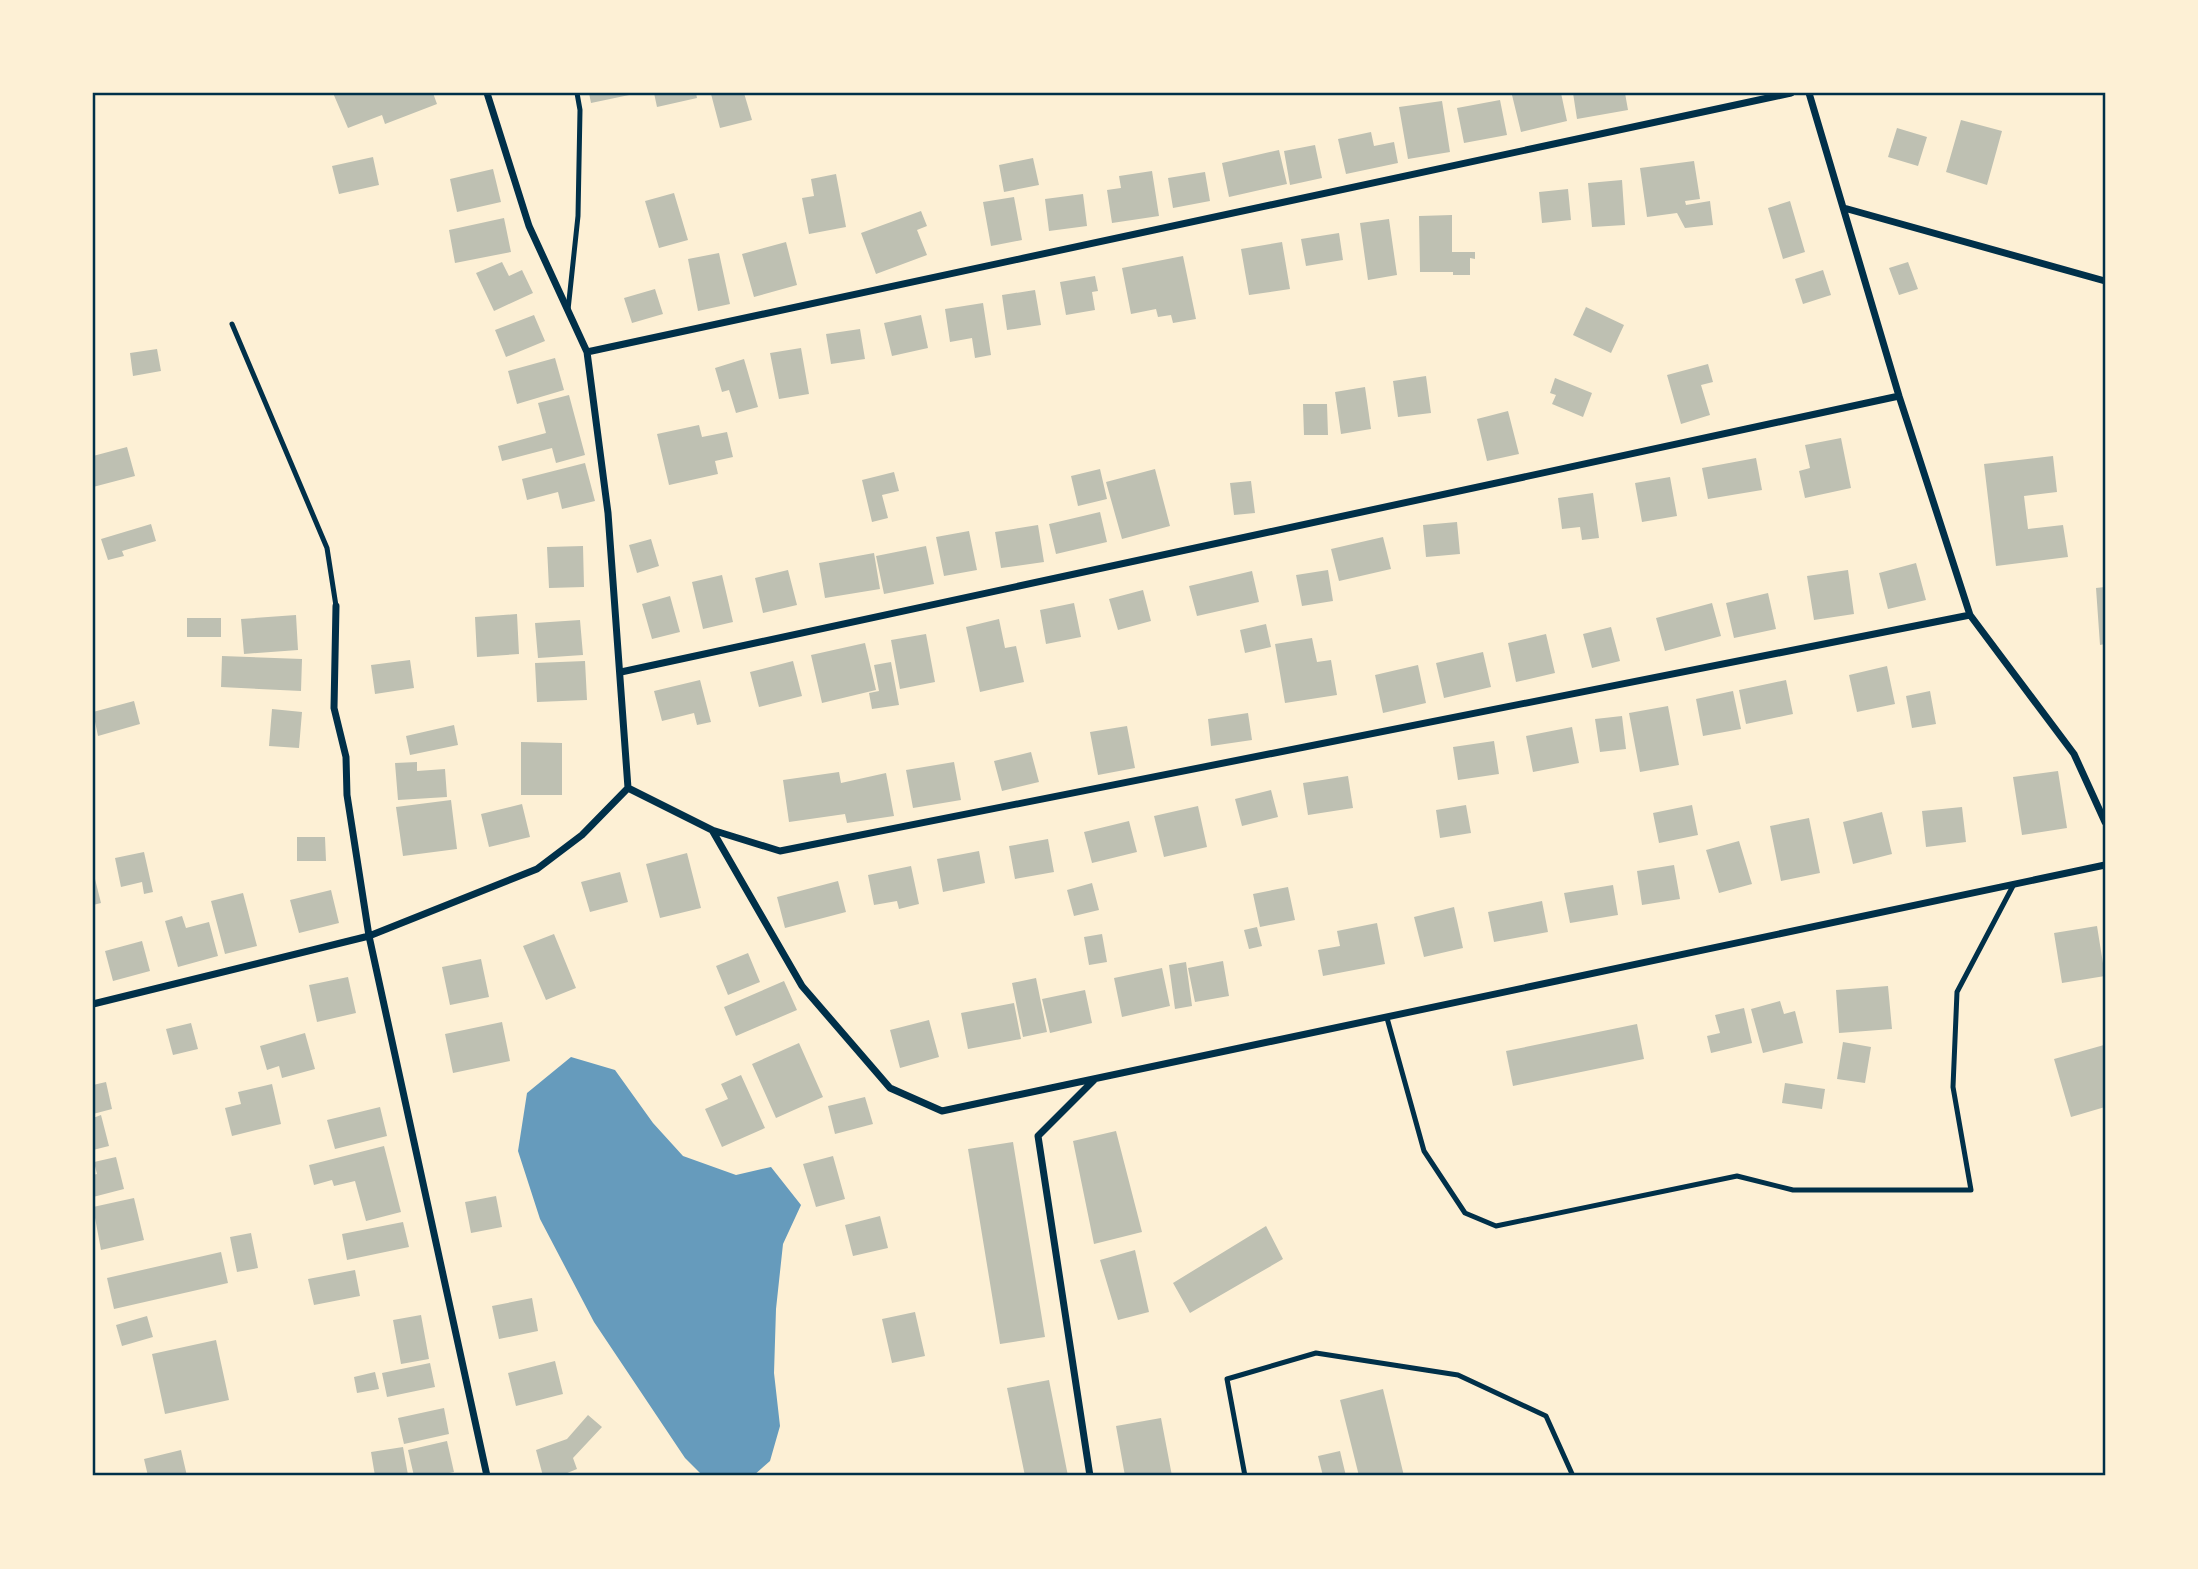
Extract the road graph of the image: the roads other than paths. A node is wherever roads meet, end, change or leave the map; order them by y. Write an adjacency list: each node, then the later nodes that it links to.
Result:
1 (487, 93): 7 (street)
2 (577, 93): 7 (lane)
3 (1791, 93): 9 (street)
4 (1809, 93): 5 (street)
5 (1844, 208): 6 (street); 10 (street)
6 (2105, 281)
7 (568, 310): 9 (street)
8 (232, 324): 11 (lane)
9 (587, 352): 13 (street)
10 (1899, 396): 12 (street); 13 (street)
11 (336, 606): 19 (street)
12 (1970, 615): 15 (street); 16 (street)
13 (621, 672): 14 (street)
14 (628, 788): 16 (street); 19 (street)
15 (2105, 822)
16 (712, 830): 22 (street)
17 (2105, 865): 18 (street)
18 (2014, 884): 21 (street); 21 (lane)
19 (369, 936): 20 (street); 23 (street)
20 (93, 1004)
21 (1387, 1018): 22 (street)
22 (1094, 1079): 24 (street)
23 (487, 1476)
24 (1090, 1476)
25 (1245, 1476): 26 (lane)
26 (1573, 1476)

